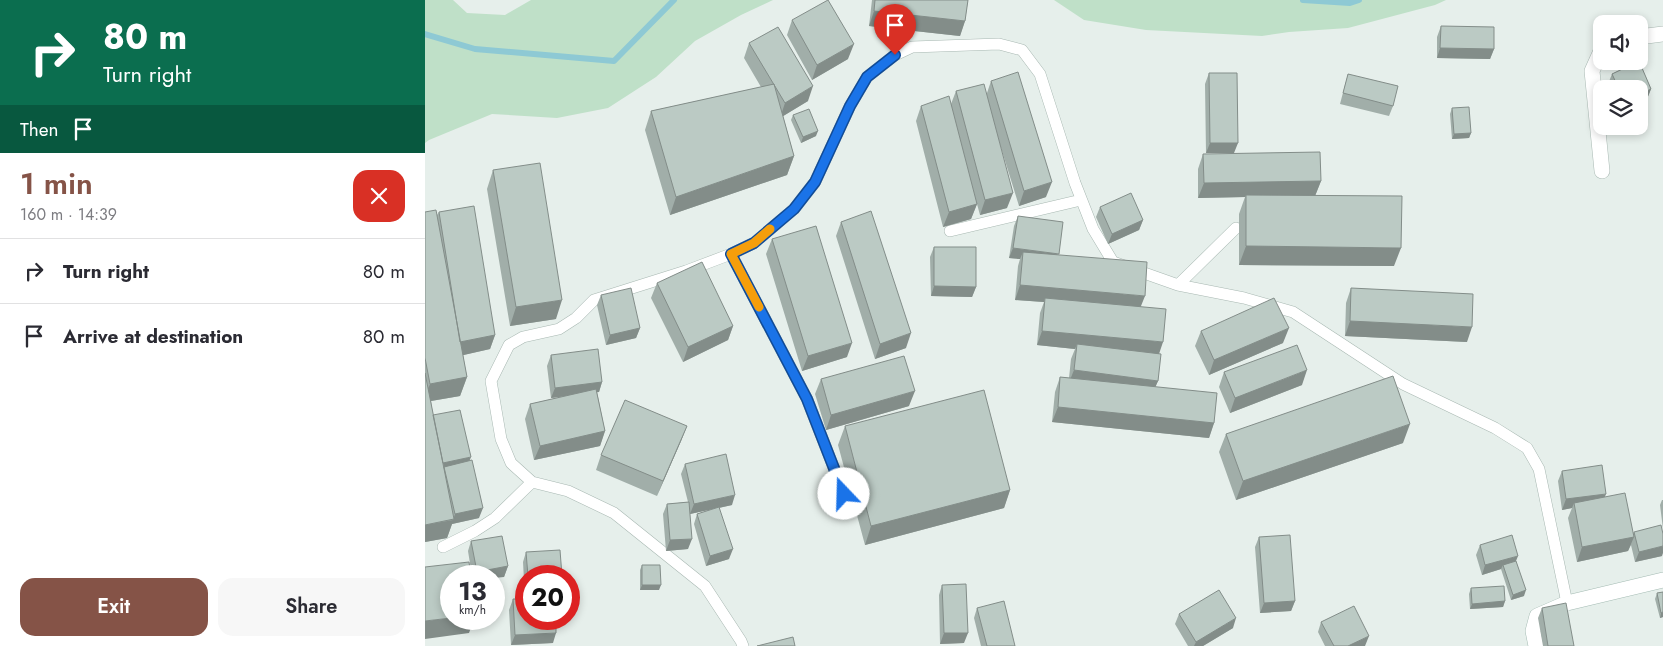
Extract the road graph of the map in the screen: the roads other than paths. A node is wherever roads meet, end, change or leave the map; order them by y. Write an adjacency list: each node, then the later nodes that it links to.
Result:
1 (1663, 34): 2 (street)
2 (1648, 36)
3 (1593, 69): 4 (street)
4 (1602, 171)
5 (1081, 200): 7 (lane); 8 (lane); 9 (lane)
6 (1237, 228): 9 (lane)
7 (950, 231)
8 (731, 254): 10 (lane); 11 (lane)
9 (1178, 285): 14 (lane)
10 (532, 482): 12 (lane); 15 (lane)
11 (844, 494)
12 (443, 547)
13 (1663, 580): 14 (street)
14 (1567, 604): 16 (street)
15 (743, 646)
16 (1537, 646)

